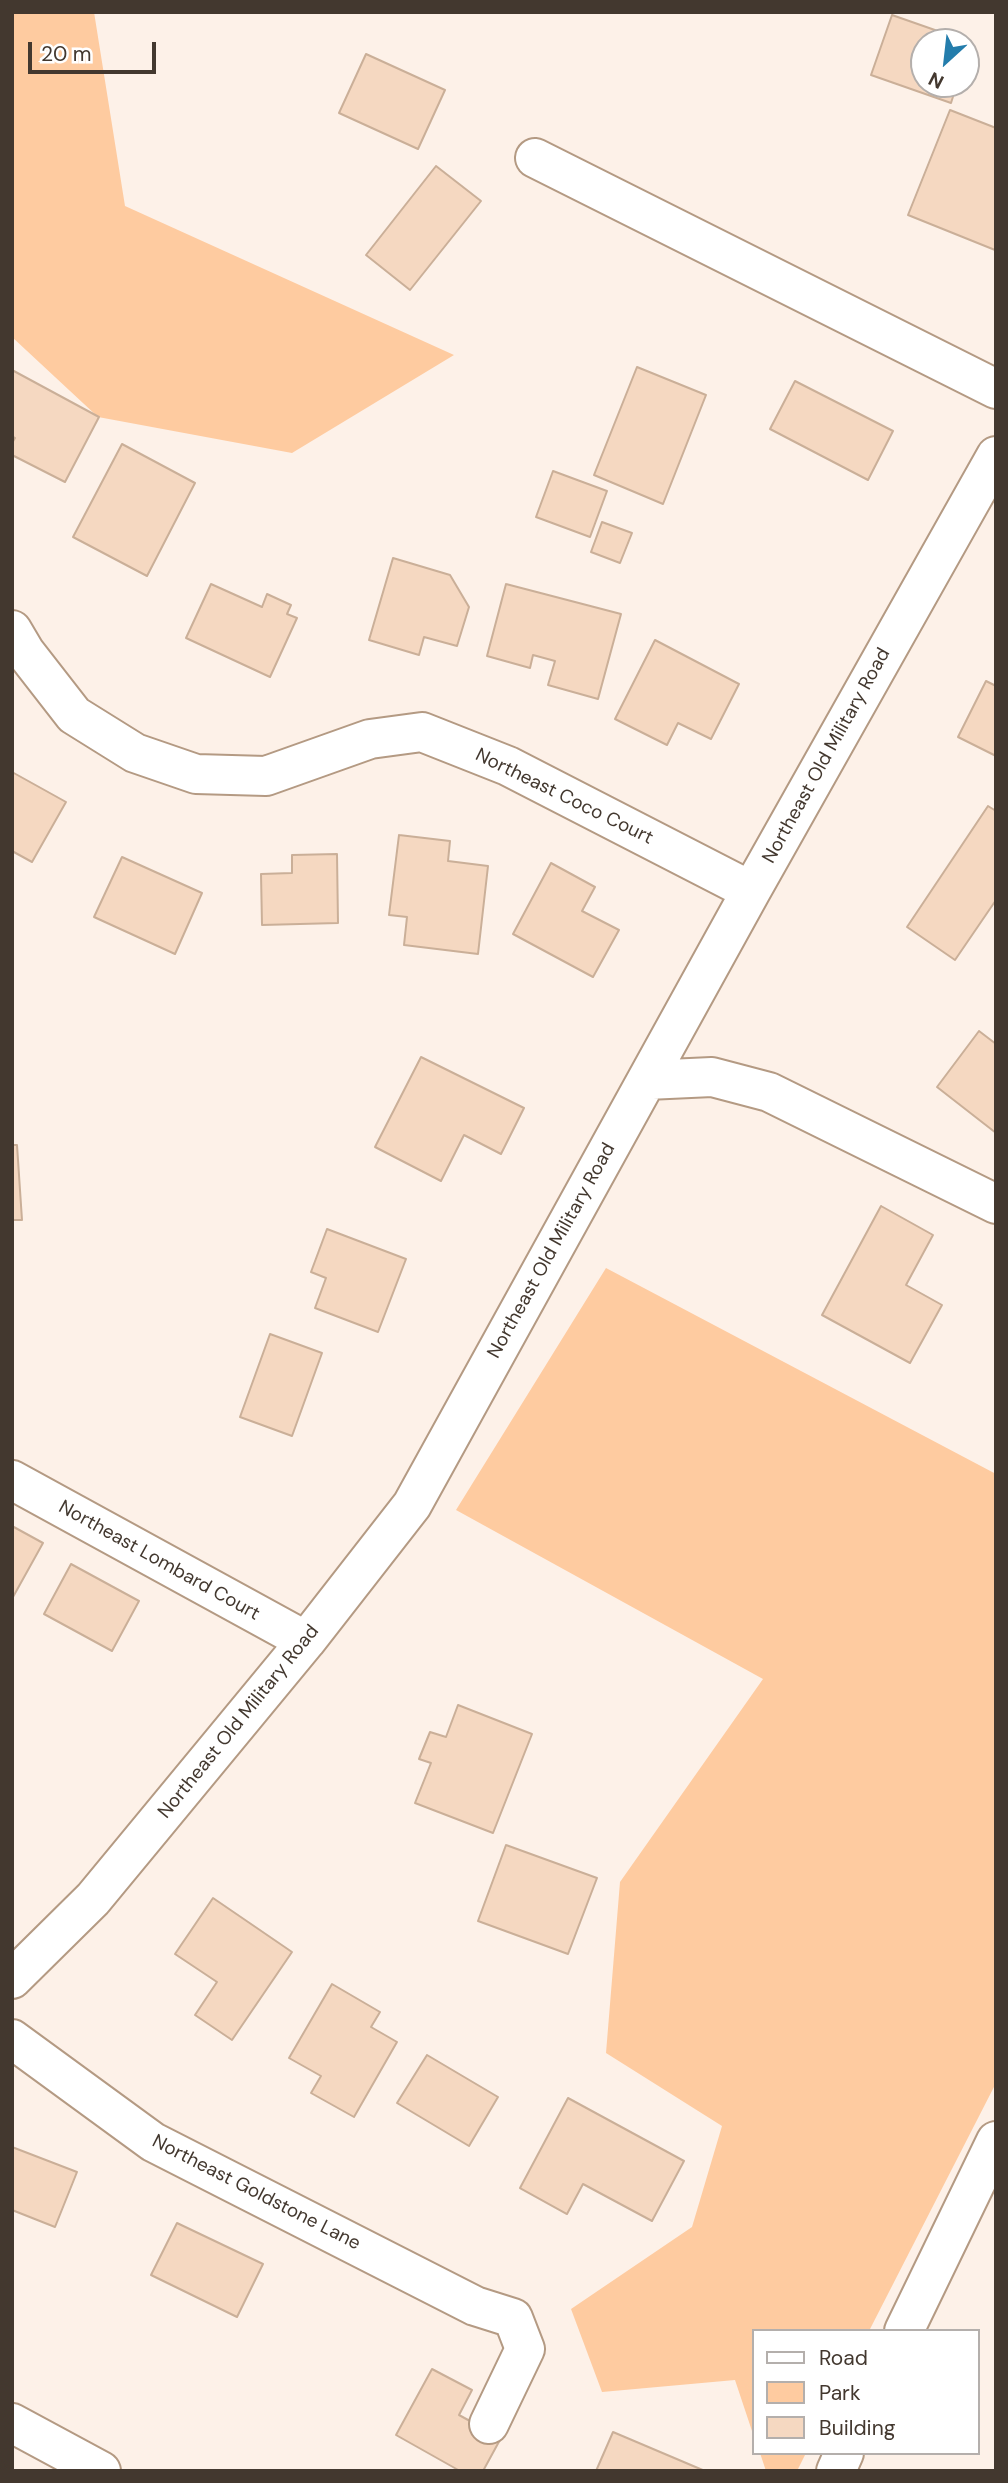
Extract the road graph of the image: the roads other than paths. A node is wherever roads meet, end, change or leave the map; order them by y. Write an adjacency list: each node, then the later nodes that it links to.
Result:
1 (536, 158): 2 (street)
2 (996, 389)
3 (996, 456): 5 (street, Northeast Old Military Road)
4 (12, 631): 5 (street, Northeast Coco Court)
5 (751, 891): 6 (street, Northeast Old Military Road)
6 (647, 1080): 7 (street); 9 (street, Northeast Old Military Road)
7 (996, 1204)
8 (12, 1480): 9 (street, Northeast Lombard Court)
9 (306, 1641): 10 (street, Northeast Old Military Road)
10 (12, 1979)
11 (12, 2039): 15 (street, Northeast Goldstone Lane)
12 (996, 2141): 13 (street)
13 (905, 2329)
14 (12, 2423): 17 (street)
15 (489, 2424)
16 (843, 2455): 18 (street)
17 (101, 2471)
18 (836, 2471)

